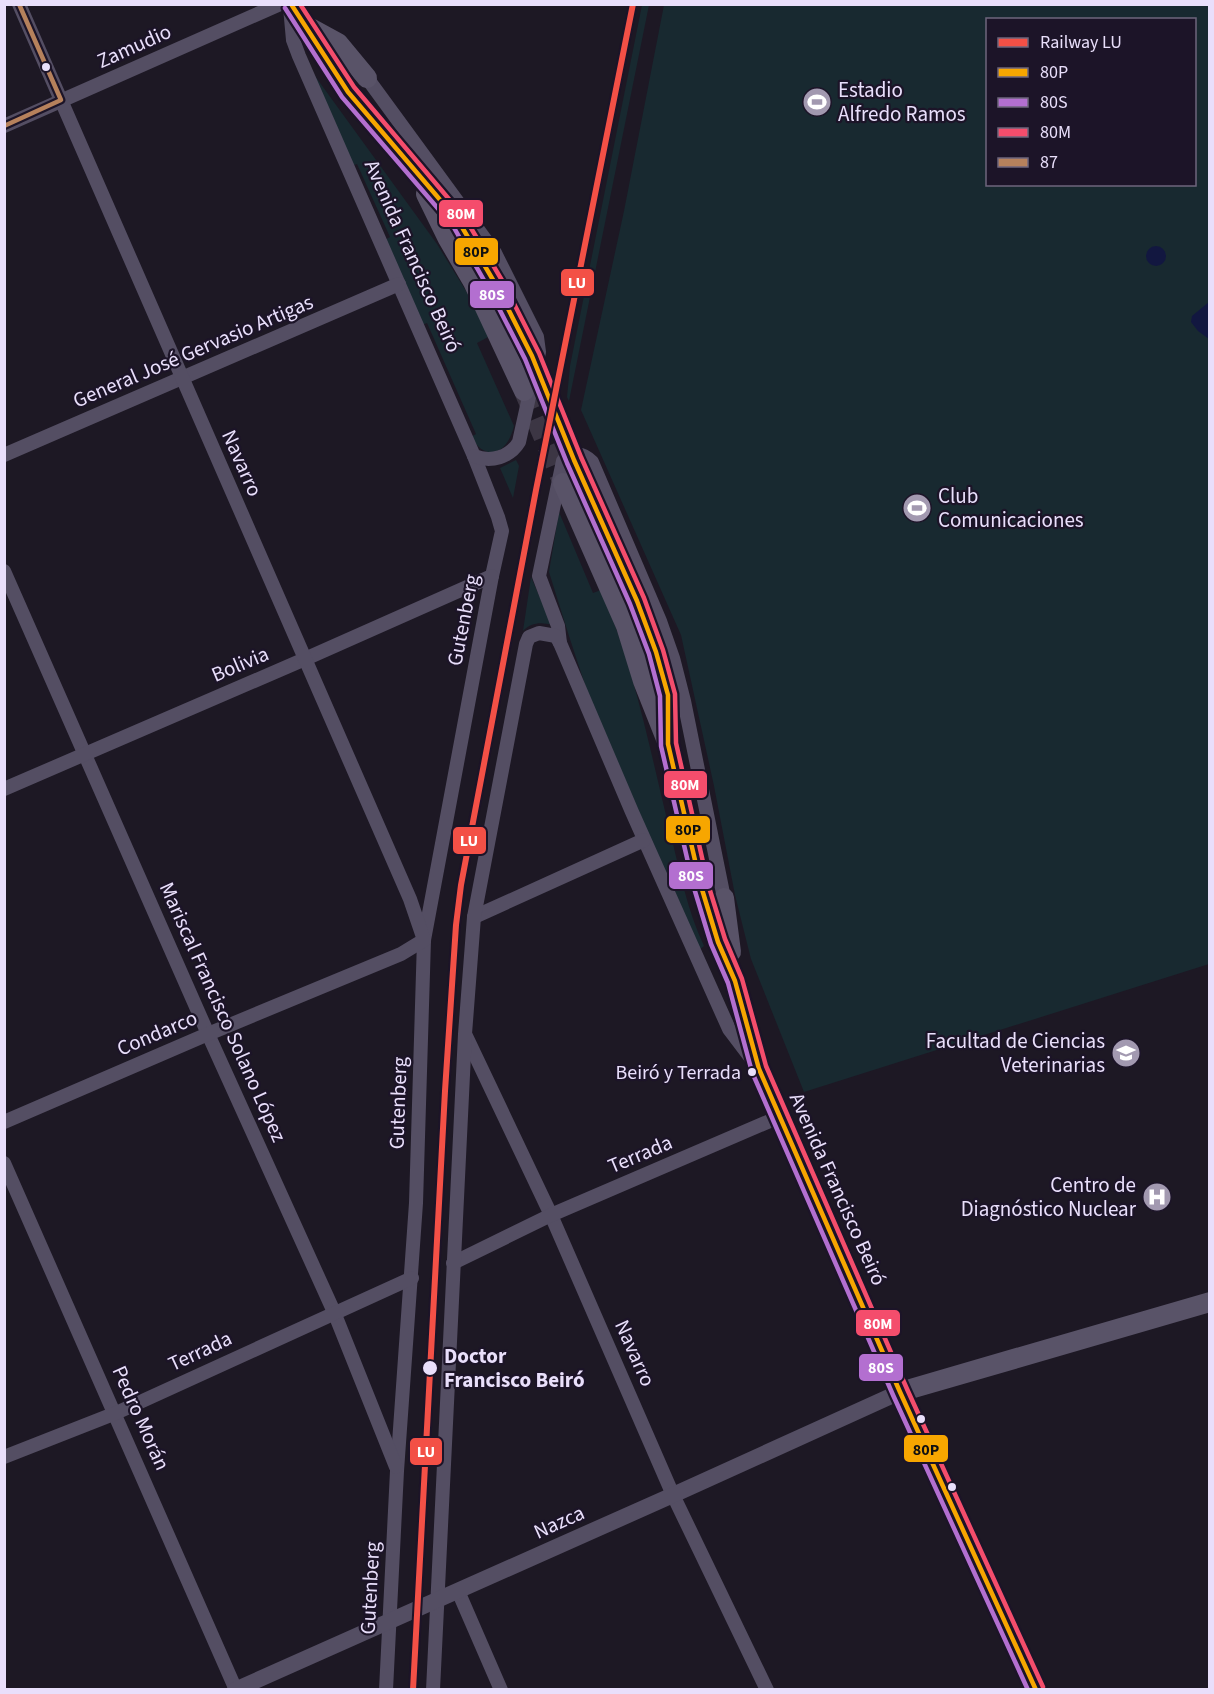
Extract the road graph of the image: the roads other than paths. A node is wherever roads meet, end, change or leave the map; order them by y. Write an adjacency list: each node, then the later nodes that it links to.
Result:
1 (19, 4): 6 (street, Navarro)
2 (280, 4): 6 (street, Zamudio)
3 (290, 4): 4 (main road, Avenida Francisco Beiró); 9 (street, Avenida Francisco Beiró)
4 (302, 24): 5 (main road); 8 (main road, Avenida Francisco Beiró)
5 (367, 78): 14 (street)
6 (61, 100): 7 (street, Zamudio); 11 (street, Navarro)
7 (4, 126)
8 (410, 162): 10 (main road); 12 (main road)
9 (399, 284): 11 (street, General José Gervasio Artigas); 14 (street, Avenida Francisco Beiró)
10 (532, 356)
11 (182, 378): 13 (street, General José Gervasio Artigas); 21 (street, Navarro)
12 (524, 391)
13 (4, 455)
14 (474, 456): 17 (street, Avenida Francisco Beiró)
15 (574, 460): 22 (main road)
16 (563, 483): 22 (main road)
17 (501, 525): 19 (street, Gutenberg)
18 (4, 571): 23 (street, Mariscal Francisco Solano López)
19 (492, 576): 21 (street, Bolivia); 28 (street, Gutenberg)
20 (561, 643): 25 (street, Avenida Francisco Beiró); 26 (street, Avenida Francisco Beiró); 27 (street)
21 (305, 659): 23 (street, Bolivia); 28 (street, Navarro)
22 (668, 744): 29 (main road)
23 (85, 753): 24 (street, Bolivia); 30 (street, Mariscal Francisco Solano López)
24 (4, 789)
25 (644, 840): 27 (street); 32 (street, Avenida Francisco Beiró)
26 (724, 898): 29 (main road)
27 (474, 917): 31 (street)
28 (424, 940): 30 (street, Condarco); 38 (street, Gutenberg)
29 (735, 981): 32 (main road, Avenida Francisco Beiró)
30 (208, 1034): 34 (street, Condarco); 40 (street, Mariscal Francisco Solano López)
31 (465, 1034): 36 (street, Navarro); 37 (street)
32 (759, 1068): 33 (main road, Avenida Francisco Beiró)
33 (779, 1117): 36 (street, Terrada); 41 (main road, Avenida Francisco Beiró)
34 (4, 1122)
35 (4, 1163): 42 (street, Pedro Morán)
36 (551, 1215): 37 (street, Terrada); 45 (street, Navarro)
37 (453, 1263): 47 (street)
38 (412, 1278): 40 (street, Terrada); 44 (street, Gutenberg)
39 (1209, 1302): 41 (main road)
40 (334, 1312): 42 (street, Terrada); 44 (street, Mariscal Francisco Solano López)
41 (900, 1392): 45 (street, Nazca); 54 (main road, Avenida Francisco Beiró)
42 (116, 1413): 43 (street, Terrada); 49 (street, Pedro Morán)
43 (4, 1457)
44 (398, 1471): 48 (street, Gutenberg)
45 (674, 1495): 46 (street, Nazca); 53 (street, Navarro)
46 (458, 1592): 47 (street, Nazca); 52 (street)
47 (438, 1600): 48 (street, Nazca); 51 (street)
48 (389, 1621): 49 (street, Nazca); 50 (street, Gutenberg)
49 (236, 1689)
50 (386, 1689)
51 (433, 1689)
52 (501, 1689)
53 (767, 1689)
54 (1036, 1689)

